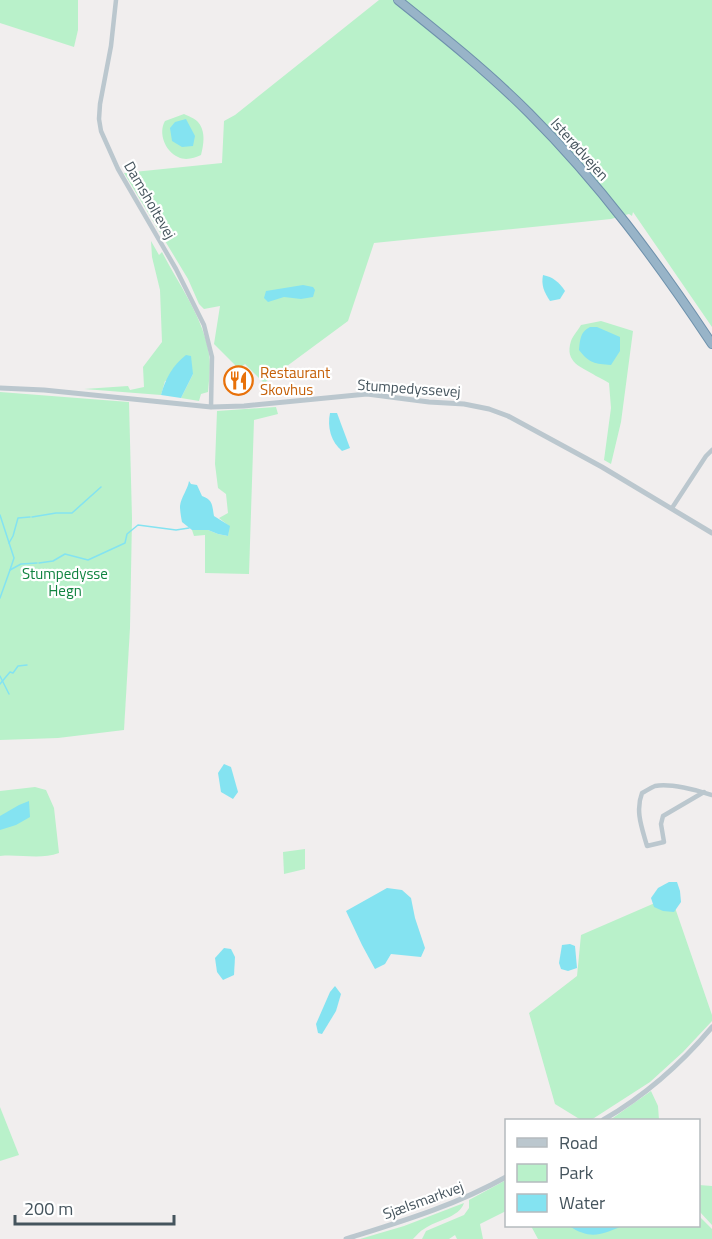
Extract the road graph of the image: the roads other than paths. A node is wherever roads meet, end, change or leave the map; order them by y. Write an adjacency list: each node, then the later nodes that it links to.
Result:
1 (116, 0): 5 (street, Damsholtevej)
2 (398, 0): 3 (highway, Isterødvejen)
3 (712, 344)
4 (0, 388): 5 (street, Stumpedyssevej)
5 (211, 407): 7 (street, Stumpedyssevej)
6 (712, 450): 7 (street)
7 (672, 508): 8 (street, Stumpedyssevej)
8 (712, 533)
9 (704, 792): 9 (street); 10 (street)
10 (712, 795)
11 (712, 1027): 12 (street)
12 (604, 1119)
13 (505, 1178): 14 (street, Sjælsmarkvej)
14 (346, 1239)

